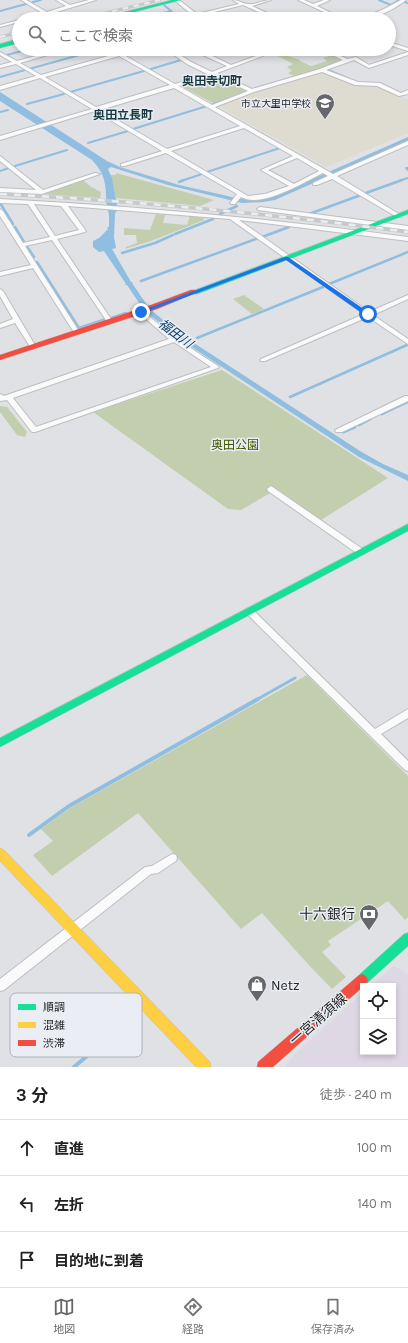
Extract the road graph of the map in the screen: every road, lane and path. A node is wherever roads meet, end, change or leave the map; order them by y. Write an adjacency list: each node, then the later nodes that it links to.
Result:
1 (23, 0): 13 (street)
2 (58, 0): 12 (street)
3 (94, 0): 12 (street)
4 (177, 0): 15 (street); 16 (street)
5 (235, 0): 10 (street)
6 (269, 0): 10 (street)
7 (300, 0): 11 (street)
8 (328, 0): 11 (street)
9 (404, 0): 20 (street)
10 (245, 5): 17 (street); 18 (street)
11 (312, 6): 19 (street)
12 (70, 7): 14 (street)
13 (44, 12)
14 (50, 12)
15 (137, 12)
16 (192, 12)
17 (211, 12)
18 (262, 12)
19 (325, 12)
20 (380, 12)
21 (12, 23): 22 (street)
22 (0, 26)
23 (12, 42): 24 (street)
24 (0, 46)
25 (396, 46): 26 (street)
26 (408, 50)
27 (408, 53): 36 (street)
28 (0, 54): 37 (street)
29 (40, 56): 37 (street)
30 (113, 56): 42 (street)
31 (123, 56): 43 (street)
32 (178, 56): 41 (street)
33 (209, 56): 38 (street)
34 (259, 56): 38 (street)
35 (337, 56): 36 (street)
36 (346, 60): 40 (street)
37 (15, 63): 39 (street); 42 (street)
38 (230, 66): 41 (street)
39 (0, 67)
40 (322, 70): 45 (street); 46 (street)
41 (213, 74): 43 (street); 45 (street)
42 (40, 77): 44 (street); 48 (street)
43 (175, 86): 47 (street); 48 (street)
44 (0, 88)
45 (252, 91): 47 (street)
46 (408, 92)
47 (211, 107): 49 (street)
48 (96, 110): 50 (street); 52 (street)
49 (245, 126): 52 (street); 53 (street)
50 (0, 138)
51 (408, 143): 58 (street)
52 (166, 151): 55 (street); 60 (street)
53 (298, 156): 56 (street); 60 (street)
54 (0, 158): 62 (street)
55 (123, 166)
56 (325, 171): 58 (street); 60 (street)
57 (97, 174): 62 (street)
58 (333, 176): 59 (street); 68 (street)
59 (315, 184)
60 (292, 185)
61 (0, 190): 62 (street)
62 (42, 192)
63 (0, 201): 64 (street)
64 (30, 203): 65 (street); 73 (street)
65 (63, 204): 69 (street); 73 (street)
66 (260, 209): 70 (street)
67 (0, 211): 75 (street)
68 (404, 214): 70 (street)
69 (232, 219): 72 (street); 76 (street)
70 (378, 224): 71 (street); 72 (street)
71 (408, 228)
72 (356, 232): 74 (street); 76 (street)
73 (53, 238): 75 (street); 85 (street)
74 (408, 239)
75 (21, 244): 77 (street)
76 (287, 258): 82 (street); 83 (street)
77 (35, 266): 78 (street); 87 (street)
78 (0, 274)
79 (0, 291): 81 (street)
80 (408, 298): 83 (street)
81 (2, 300): 84 (street)
82 (141, 312): 85 (street); 88 (street)
83 (368, 314): 89 (street); 92 (street)
84 (17, 320): 86 (street); 90 (street)
85 (110, 322): 87 (street)
86 (0, 326)
87 (77, 333): 90 (street)
88 (174, 340): 94 (street); 94 (street)
89 (408, 342)
90 (33, 347): 91 (street)
91 (0, 358)
92 (263, 360)
93 (0, 396): 94 (street)
94 (8, 396)
95 (408, 398): 96 (street)
96 (339, 430)
97 (271, 489): 99 (street)
98 (408, 527): 99 (street)
99 (361, 552): 100 (street)
100 (250, 611): 102 (street); 103 (street)
101 (408, 713): 102 (street)
102 (374, 734): 104 (street)
103 (0, 743)
104 (408, 767)
105 (0, 853): 107 (street)
106 (172, 858): 107 (street)
107 (73, 930): 109 (street); 110 (street)
108 (408, 938): 113 (street, 一宮清須線)
109 (0, 986)
110 (134, 993)
111 (142, 1002): 112 (street)
112 (205, 1067)
113 (263, 1067)

